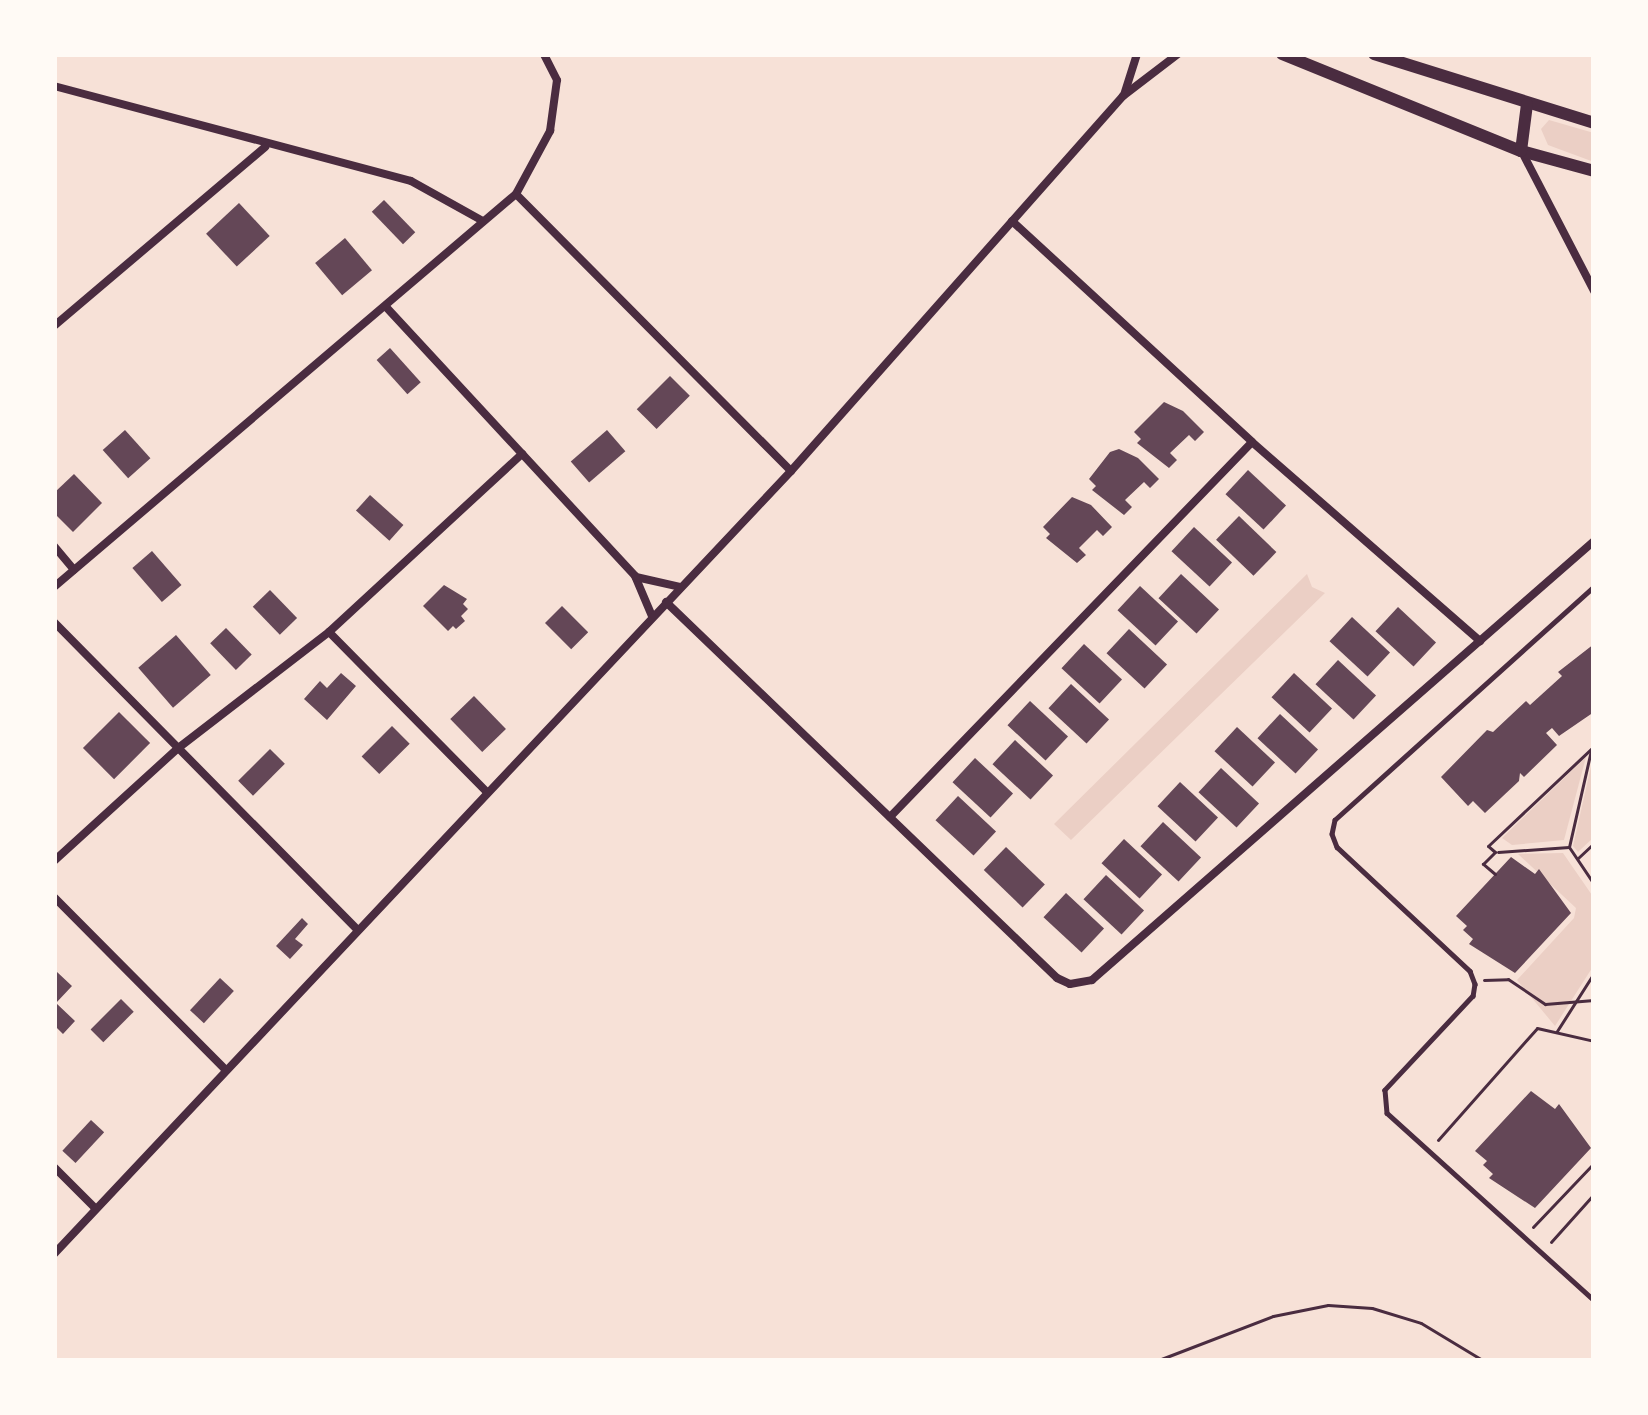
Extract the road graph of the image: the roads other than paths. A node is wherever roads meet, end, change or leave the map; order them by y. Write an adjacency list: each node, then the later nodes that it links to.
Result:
1 (544, 54): 13 (street)
2 (1137, 54): 7 (street)
3 (1178, 54): 7 (street)
4 (1282, 54): 11 (main road)
5 (1374, 54): 8 (main road)
6 (54, 86): 10 (street)
7 (1123, 96): 15 (street)
8 (1527, 104): 9 (main road); 11 (main road)
9 (1594, 123)
10 (267, 146): 14 (street); 18 (street)
11 (1522, 151): 12 (main road); 16 (street)
12 (1594, 171)
13 (516, 194): 14 (street); 21 (street)
14 (483, 221): 17 (street)
15 (1012, 221): 19 (street); 21 (street)
16 (1594, 291)
17 (387, 308): 20 (street); 24 (street)
18 (54, 326)
19 (1252, 442): 33 (street); 36 (street)
20 (522, 454): 25 (street); 32 (street)
21 (791, 471): 27 (street)
22 (1594, 542): 33 (street)
23 (54, 546): 24 (street)
24 (74, 570): 26 (street)
25 (635, 576): 27 (street); 30 (street)
26 (54, 586)
27 (681, 587): 29 (street)
28 (1594, 587): 44 (lane)
29 (666, 602): 30 (street); 36 (street)
30 (652, 616): 35 (street)
31 (54, 622): 34 (street)
32 (329, 632): 34 (street); 35 (street)
33 (1480, 641): 36 (street)
34 (177, 749): 37 (street); 39 (street)
35 (486, 790): 39 (street)
36 (890, 817)
37 (54, 861)
38 (54, 897): 40 (street)
39 (357, 929): 40 (street)
40 (226, 1070): 42 (street)
41 (54, 1167): 42 (street)
42 (95, 1208): 43 (street)
43 (54, 1254)
44 (1594, 1300)

